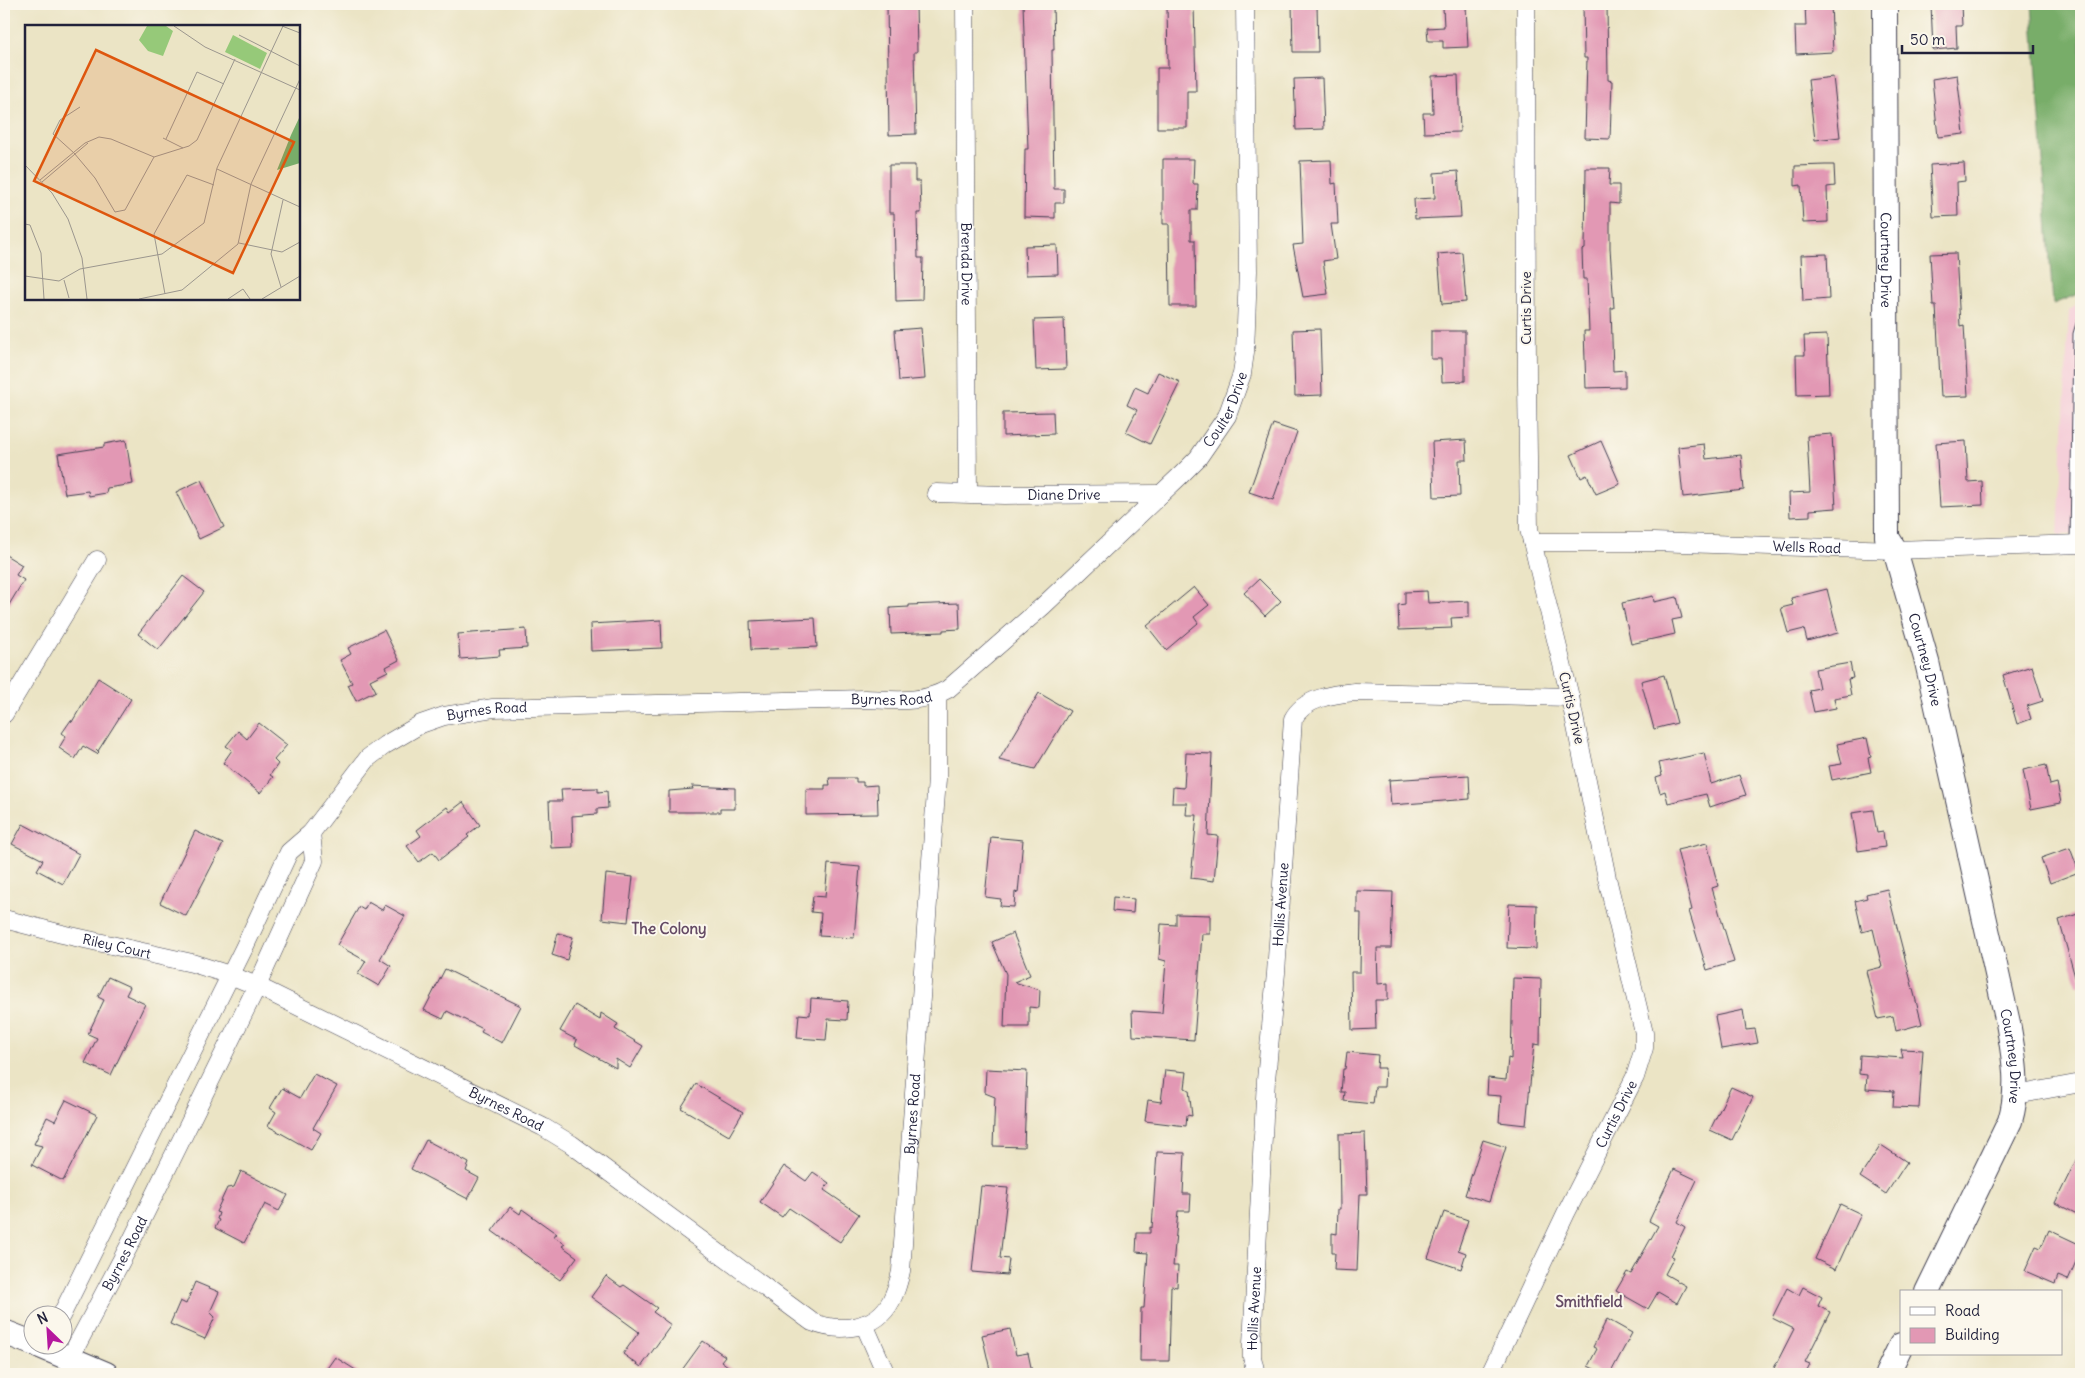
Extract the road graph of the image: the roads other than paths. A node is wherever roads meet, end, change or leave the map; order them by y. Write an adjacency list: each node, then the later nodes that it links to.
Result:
1 (965, 4): 7 (street, Brenda Drive)
2 (1245, 4): 8 (street, Coulter Drive)
3 (1526, 4): 9 (street, Curtis Drive)
4 (1885, 4): 11 (street, Courtney Drive)
5 (2081, 324): 10 (lane)
6 (936, 493): 7 (street)
7 (968, 494): 8 (street, Diane Drive)
8 (1160, 494): 13 (street, Coulter Drive)
9 (1532, 542): 11 (street, Wells Road); 14 (street, Curtis Drive)
10 (2078, 544): 11 (street, Wells Road)
11 (1895, 550): 21 (street, Courtney Drive)
12 (97, 560): 15 (street)
13 (937, 695): 16 (street, Byrnes Road); 24 (street, Byrnes Road)
14 (1570, 697): 32 (street, Hollis Avenue); 33 (street, Curtis Drive)
15 (4, 714)
16 (311, 833): 18 (street, Byrnes Road); 19 (street, Byrnes Road)
17 (4, 919): 18 (street, Riley Court)
18 (230, 975): 19 (street, Byrnes Road); 23 (street, Byrnes Road)
19 (257, 986): 24 (street, Byrnes Road); 29 (street, Byrnes Road)
20 (2081, 1082): 21 (street)
21 (2016, 1095): 22 (street, Courtney Drive)
22 (1928, 1290)
23 (67, 1306)
24 (864, 1324): 31 (street)
25 (4, 1332): 26 (street)
26 (22, 1338)
27 (1900, 1347): 34 (street)
28 (66, 1356): 29 (street)
29 (70, 1358): 30 (street)
30 (106, 1374)
31 (886, 1374)
32 (1256, 1374)
33 (1490, 1374)
34 (1887, 1374)

